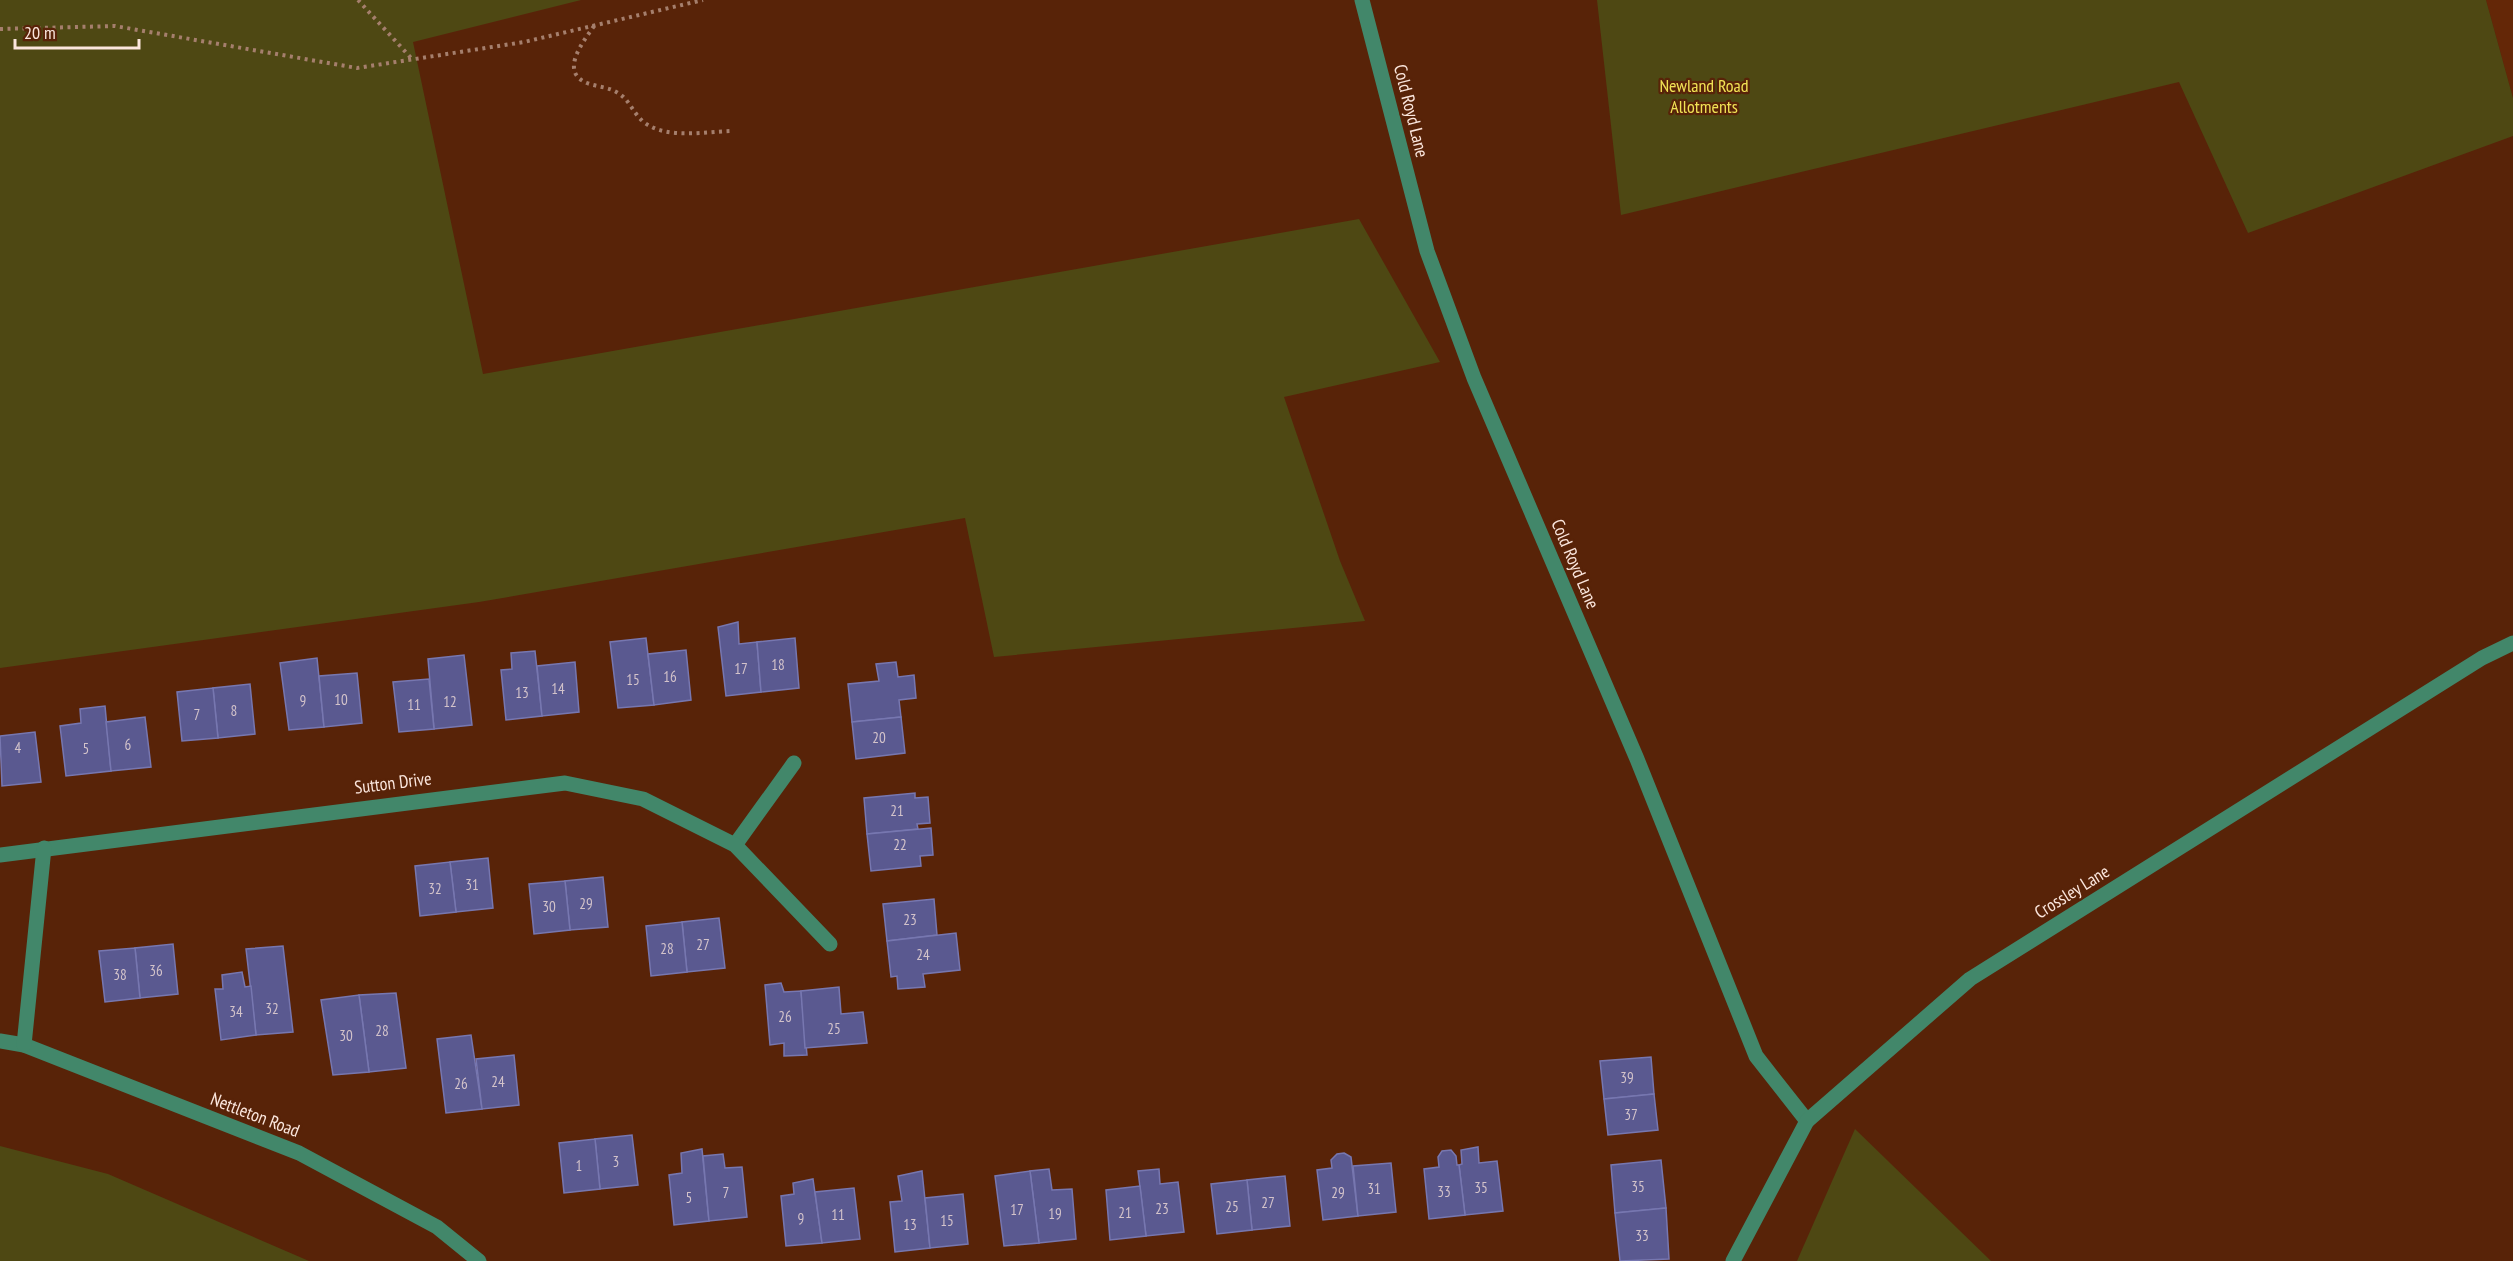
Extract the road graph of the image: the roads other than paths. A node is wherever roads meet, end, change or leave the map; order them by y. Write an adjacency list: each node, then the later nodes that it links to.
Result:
1 (1362, 0): 10 (street, Cold Royd Lane)
2 (2513, 643): 10 (street, Crossley Lane)
3 (794, 763): 4 (street)
4 (735, 845): 5 (street, Sutton Drive); 7 (street, Sutton Drive)
5 (44, 848): 6 (street, Sutton Drive); 9 (street)
6 (0, 855)
7 (830, 944)
8 (0, 1041): 9 (street, Nettleton Road)
9 (24, 1045): 11 (street, Nettleton Road)
10 (1807, 1121): 12 (street, Crossley Lane)
11 (479, 1261)
12 (1733, 1261)

